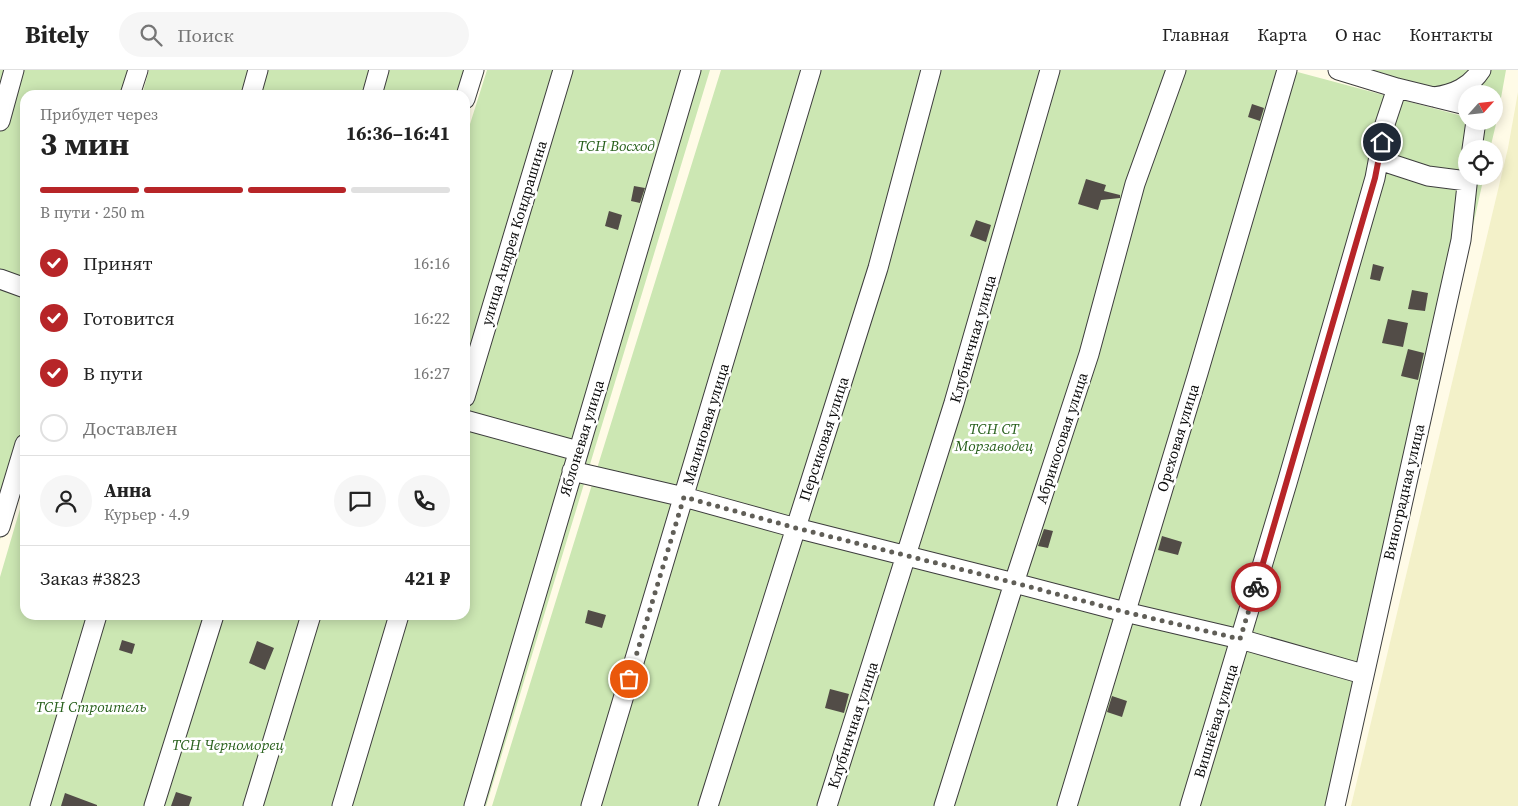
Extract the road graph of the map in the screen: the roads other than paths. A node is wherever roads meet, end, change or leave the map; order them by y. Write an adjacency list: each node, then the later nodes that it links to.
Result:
1 (14, 70): 23 (street)
2 (138, 70): 17 (street)
3 (258, 70): 18 (street)
4 (380, 70): 19 (street)
5 (474, 70): 20 (street)
6 (564, 70): 29 (street, улица Андрея Кондрашина)
7 (691, 70): 31 (street, Яблоневая улица)
8 (811, 70): 34 (street, Малиновая улица)
9 (931, 70): 36 (street, Персиковая улица)
10 (1050, 70): 37 (street, Клубничная улица)
11 (1176, 70): 38 (street, Абрикосовая улица)
12 (1288, 70): 39 (street, Ореховая улица)
13 (1338, 70): 16 (street)
14 (1483, 70): 15 (street); 21 (street)
15 (1481, 85)
16 (1398, 88): 21 (street); 24 (street, Вишнёвая улица)
17 (132, 90)
18 (252, 90)
19 (374, 90)
20 (468, 90)
21 (1432, 97): 22 (street)
22 (1458, 103)
23 (0, 121)
24 (1379, 160): 25 (street); 44 (street, Вишнёвая улица)
25 (1458, 178)
26 (1467, 185): 45 (street, Виноградная улица)
27 (0, 279): 28 (street)
28 (20, 286)
29 (470, 380)
30 (470, 421): 31 (street)
31 (578, 451): 33 (street, Яблоневая улица)
32 (20, 461): 35 (street)
33 (572, 472): 34 (street); 50 (street, Яблоневая улица)
34 (684, 497): 36 (street); 51 (street, Малиновая улица)
35 (0, 527)
36 (796, 528): 37 (street); 52 (street, Персиковая улица)
37 (906, 556): 38 (street); 53 (street, Клубничная улица)
38 (1014, 583): 39 (street); 54 (street, Абрикосовая улица)
39 (1125, 612): 44 (street); 55 (street, Ореховая улица)
40 (96, 620): 46 (street)
41 (212, 620): 47 (street)
42 (309, 620): 48 (street)
43 (398, 620): 49 (street)
44 (1240, 639): 45 (street); 56 (street, Вишнёвая улица)
45 (1363, 674): 57 (street, Виноградная улица)
46 (40, 806)
47 (154, 806)
48 (253, 806)
49 (342, 806)
50 (474, 806)
51 (591, 806)
52 (708, 806)
53 (827, 806)
54 (944, 806)
55 (1067, 806)
56 (1190, 806)
57 (1335, 806)

